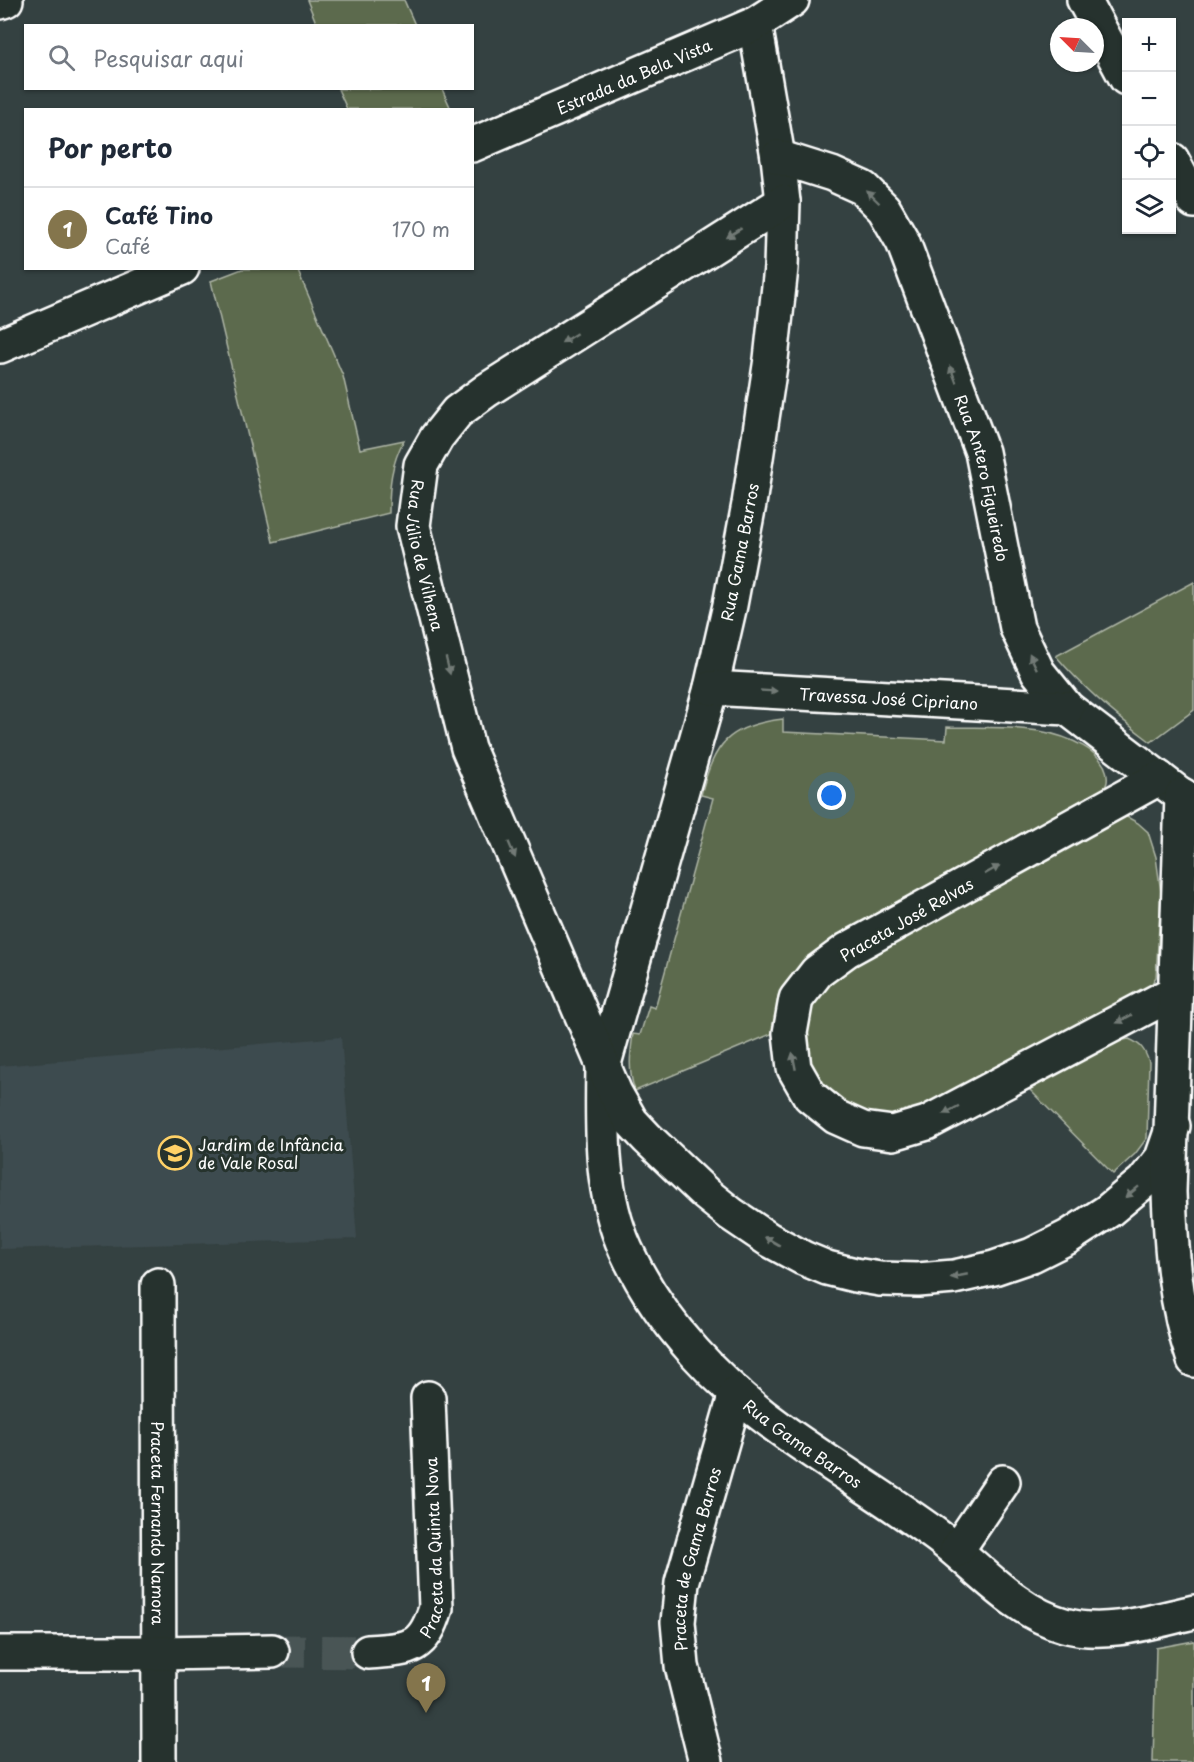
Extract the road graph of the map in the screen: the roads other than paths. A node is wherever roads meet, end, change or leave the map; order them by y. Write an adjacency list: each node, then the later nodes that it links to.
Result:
1 (6, 0): 4 (street)
2 (792, 0): 5 (street, Estrada da Bela Vista)
3 (1084, 0): 6 (street)
4 (0, 2)
5 (755, 24): 7 (street, Estrada da Bela Vista); 8 (street, Rua Gama Barros)
6 (1123, 72)
7 (474, 144)
8 (778, 157): 11 (street, Rua Gama Barros); 15 (street, Rua Antero Figueiredo, one-way to 8)
9 (1176, 167): 10 (street)
10 (1194, 201)
11 (783, 202): 14 (street, Rua Gama Barros); 18 (street, Rua Júlio de Vilhena, one-way to 18)
12 (177, 270): 13 (street)
13 (0, 346)
14 (711, 688): 15 (street, Travessa José Cipriano, one-way to 15); 18 (street, Rua Gama Barros)
15 (1066, 708): 16 (street, Rua Antero Figueiredo)
16 (1178, 793): 17 (street); 17 (street, Praceta José Relvas, one-way to 16)
17 (1175, 992): 19 (street)
18 (603, 1067): 19 (street, one-way to 18); 22 (street, Rua Gama Barros)
19 (1173, 1126): 21 (street)
20 (158, 1285): 30 (street, Praceta Fernando Namora)
21 (1194, 1360)
22 (736, 1393): 25 (street, Rua Gama Barros); 32 (street, Praceta de Gama Barros)
23 (428, 1398): 28 (street, Praceta da Quinta Nova)
24 (1002, 1482): 25 (street)
25 (957, 1550): 26 (street, Rua Gama Barros)
26 (1194, 1612)
27 (272, 1651): 30 (street)
28 (368, 1652)
29 (0, 1653): 30 (street)
30 (159, 1653): 31 (street, Praceta Fernando Namora)
31 (159, 1762)
32 (706, 1762)

